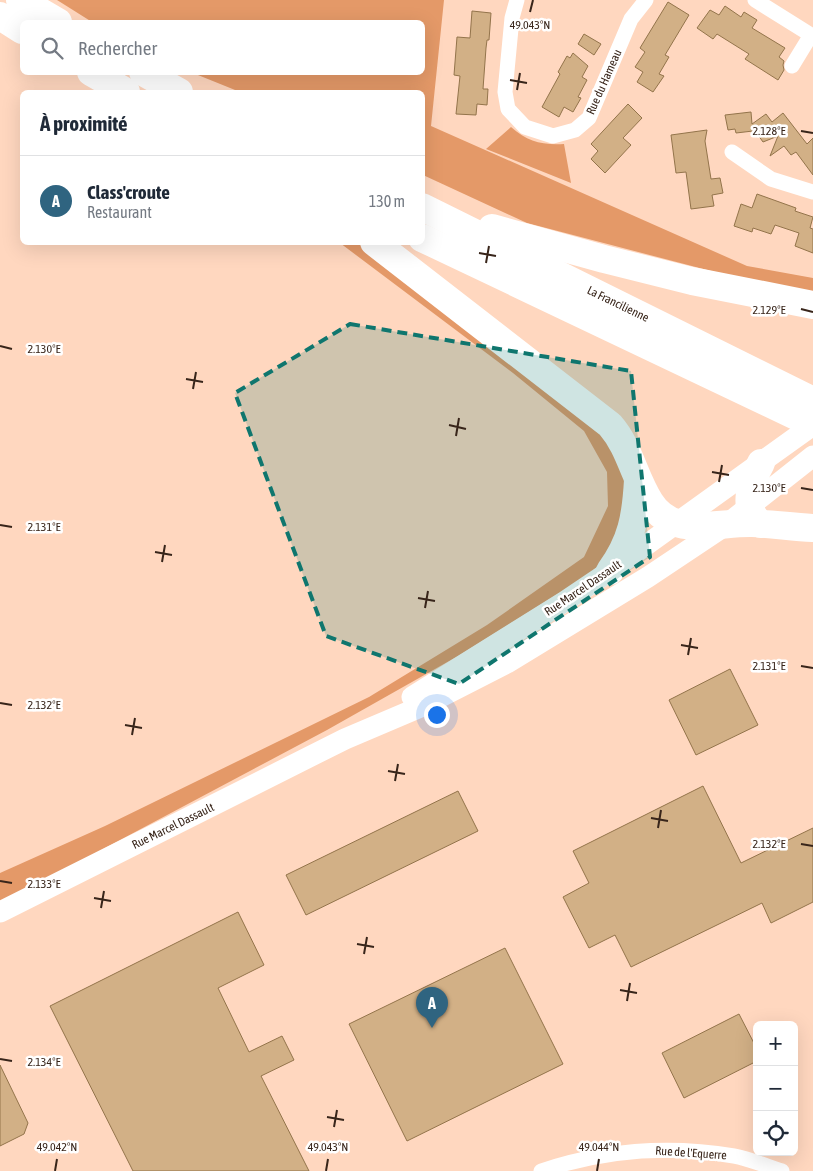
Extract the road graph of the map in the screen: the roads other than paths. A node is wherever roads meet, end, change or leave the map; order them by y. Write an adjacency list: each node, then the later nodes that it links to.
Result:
1 (20, 0): 6 (highway)
2 (517, 0): 3 (street, Rue du Hameau)
3 (646, 0)
4 (755, 0): 8 (street)
5 (0, 16): 7 (highway)
6 (55, 20)
7 (20, 29)
8 (792, 66)
9 (97, 75): 11 (highway)
10 (148, 75): 12 (highway)
11 (123, 90)
12 (175, 90)
13 (732, 152): 14 (street)
14 (813, 192)
15 (426, 209): 18 (highway); 19 (highway, La Francilienne)
16 (425, 239): 20 (highway, La Francilienne)
17 (378, 245): 23 (highway)
18 (813, 305)
19 (813, 401)
20 (813, 425): 22 (street, Rue Marcel Dassault)
21 (813, 456): 24 (street)
22 (764, 461): 24 (highway); 25 (street, Rue Marcel Dassault)
23 (638, 480): 25 (highway); 28 (highway)
24 (755, 515): 26 (highway); 27 (highway)
25 (676, 524): 26 (highway); 28 (street, Rue Marcel Dassault)
26 (726, 525): 29 (street, Rue Marcel Dassault)
27 (813, 528)
28 (610, 571): 29 (street, Rue Marcel Dassault)
29 (345, 740): 30 (street, Rue Marcel Dassault)
30 (0, 912)
31 (541, 1171): 32 (street, Rue de l'Equerre)
32 (782, 1171)

